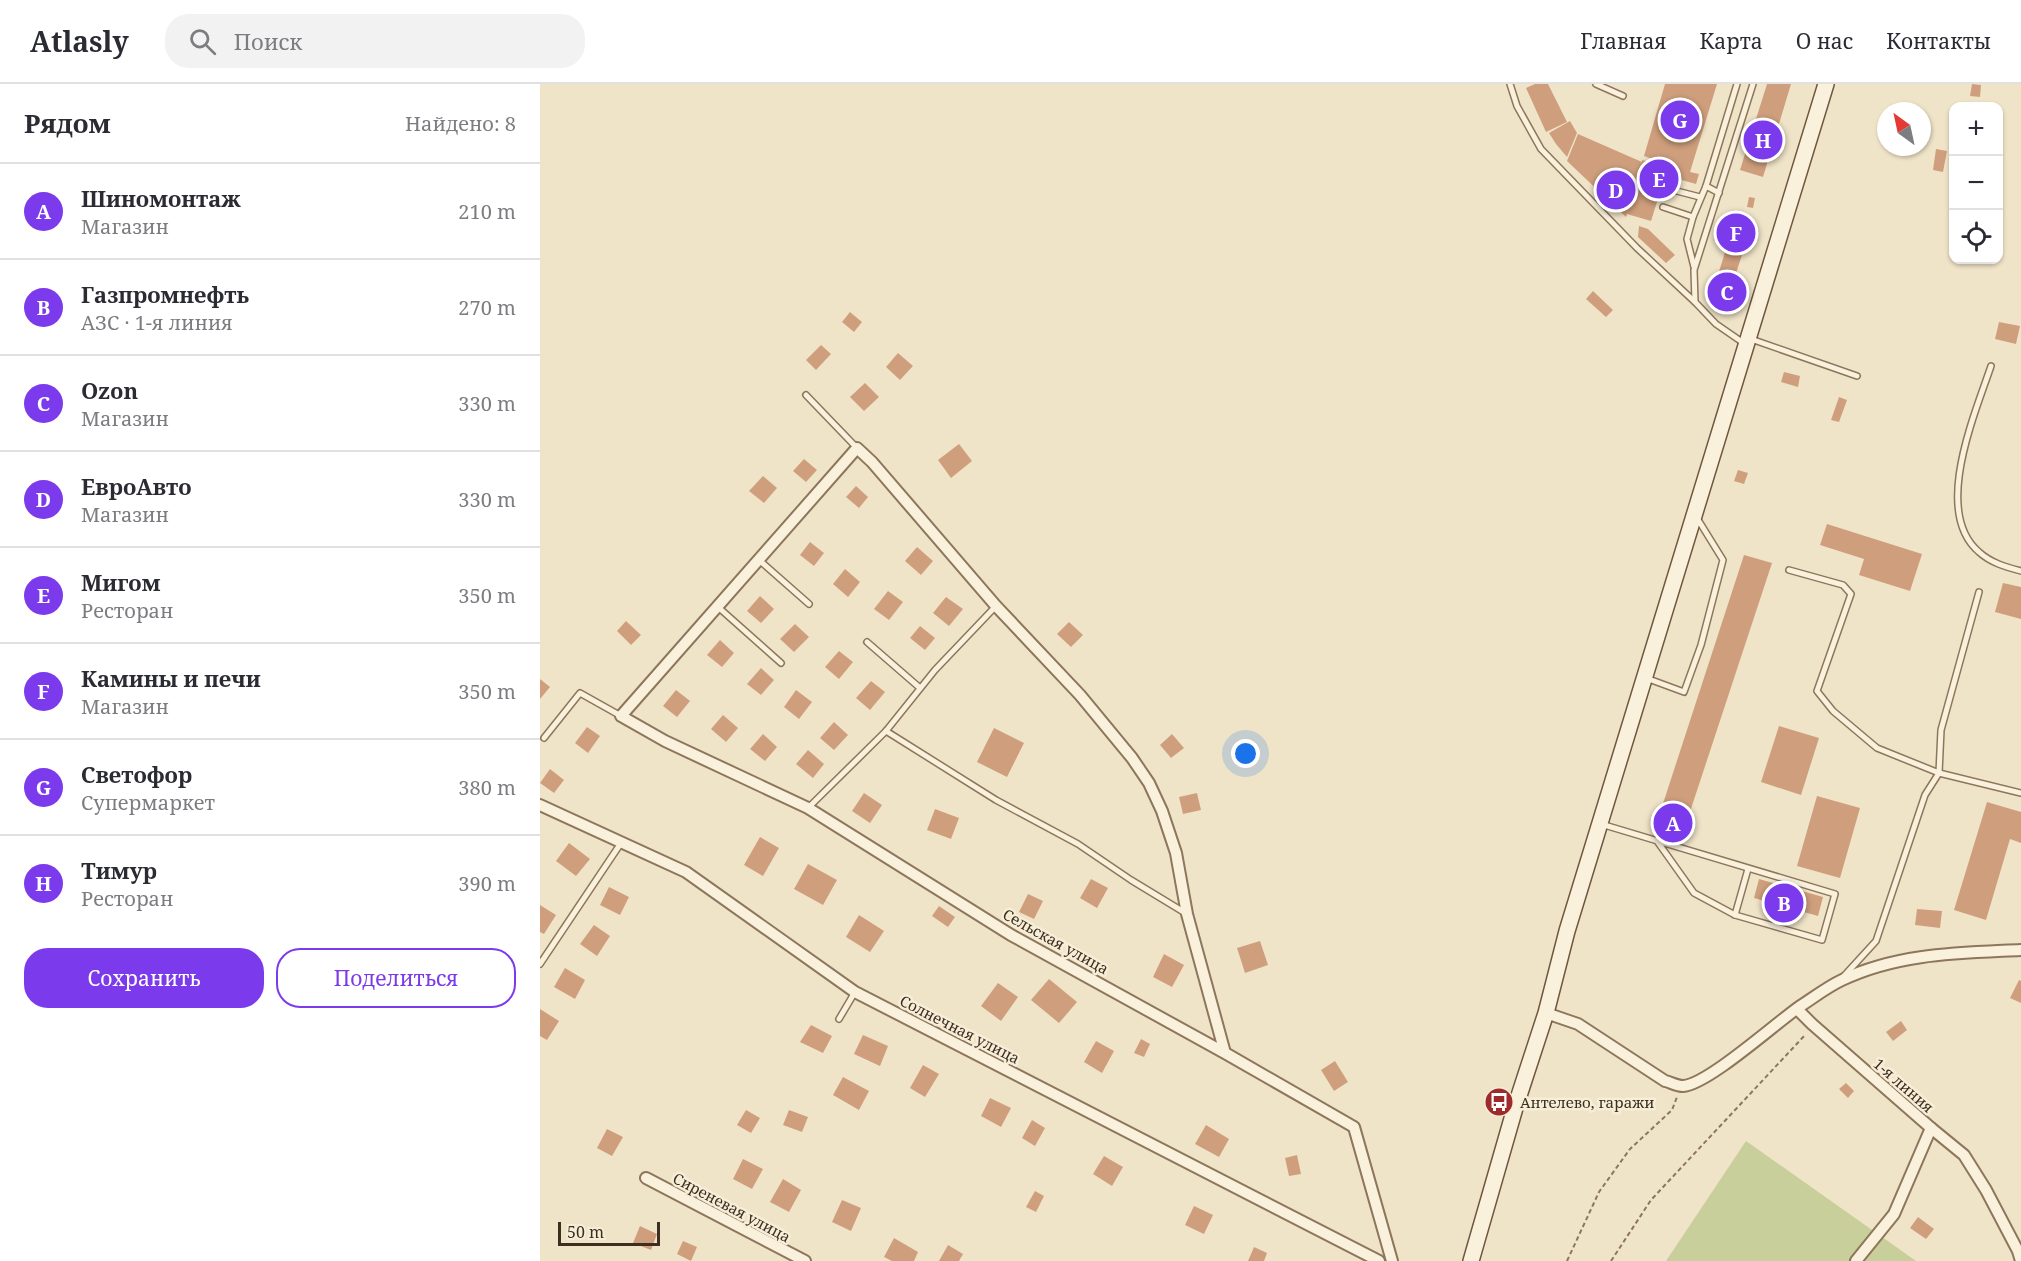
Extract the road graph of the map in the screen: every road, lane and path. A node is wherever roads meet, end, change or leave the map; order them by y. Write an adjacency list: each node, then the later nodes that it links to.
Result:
1 (1510, 84): 14 (lane)
2 (1596, 84): 6 (lane)
3 (1737, 84): 7 (lane)
4 (1753, 84): 9 (lane)
5 (1826, 84): 15 (main road)
6 (1623, 96)
7 (1706, 186): 9 (lane); 10 (lane)
8 (1669, 189): 10 (lane)
9 (1719, 193): 13 (lane)
10 (1700, 197): 12 (lane)
11 (1664, 207): 12 (lane)
12 (1693, 217): 13 (lane)
13 (1694, 270): 14 (lane)
14 (1695, 302): 15 (lane)
15 (1748, 342): 17 (lane); 20 (main road)
16 (1991, 366): 23 (lane)
17 (1857, 376)
18 (806, 395): 19 (lane)
19 (857, 448): 21 (street); 26 (street)
20 (1695, 515): 30 (main road); 30 (lane)
21 (759, 560): 25 (lane); 27 (street)
22 (1789, 570): 35 (lane)
23 (2021, 571)
24 (1979, 592): 35 (lane)
25 (809, 604)
26 (996, 606): 31 (lane); 43 (street)
27 (718, 607): 29 (lane); 32 (street)
28 (867, 642): 31 (lane)
29 (781, 663)
30 (1645, 677): 39 (main road)
31 (920, 688): 33 (lane)
32 (621, 716): 34 (lane); 38 (street, Сельская улица)
33 (886, 731): 38 (lane); 43 (lane)
34 (544, 738)
35 (1939, 773): 36 (lane); 47 (lane)
36 (2021, 793)
37 (540, 805): 40 (street, Солнечная улица)
38 (808, 808): 53 (street, Сельская улица)
39 (1600, 824): 41 (lane); 50 (main road)
40 (621, 842): 46 (lane); 48 (street, Солнечная улица)
41 (1657, 842): 42 (lane); 44 (lane)
42 (1748, 869): 44 (lane); 44 (lane)
43 (1187, 914): 53 (street)
44 (1735, 915)
45 (2021, 950): 47 (street)
46 (540, 964)
47 (1841, 980): 49 (street)
48 (855, 992): 51 (lane); 58 (street, Солнечная улица)
49 (1797, 1008): 52 (street, 1-я линия); 54 (street)
50 (1546, 1013): 54 (street); 60 (main road)
51 (839, 1019)
52 (1812, 1024): 55 (street, 1-я линия); 62 (path)
53 (1225, 1053): 59 (street, Сельская улица)
54 (1682, 1086): 61 (path)
55 (1931, 1128): 63 (street, 1-я линия); 64 (street)
56 (646, 1178): 57 (street, Сиреневая улица)
57 (805, 1261)
58 (1379, 1261)
59 (1392, 1261)
60 (1471, 1261)
61 (1567, 1261)
62 (1611, 1261)
63 (1857, 1261)
64 (2021, 1261)

